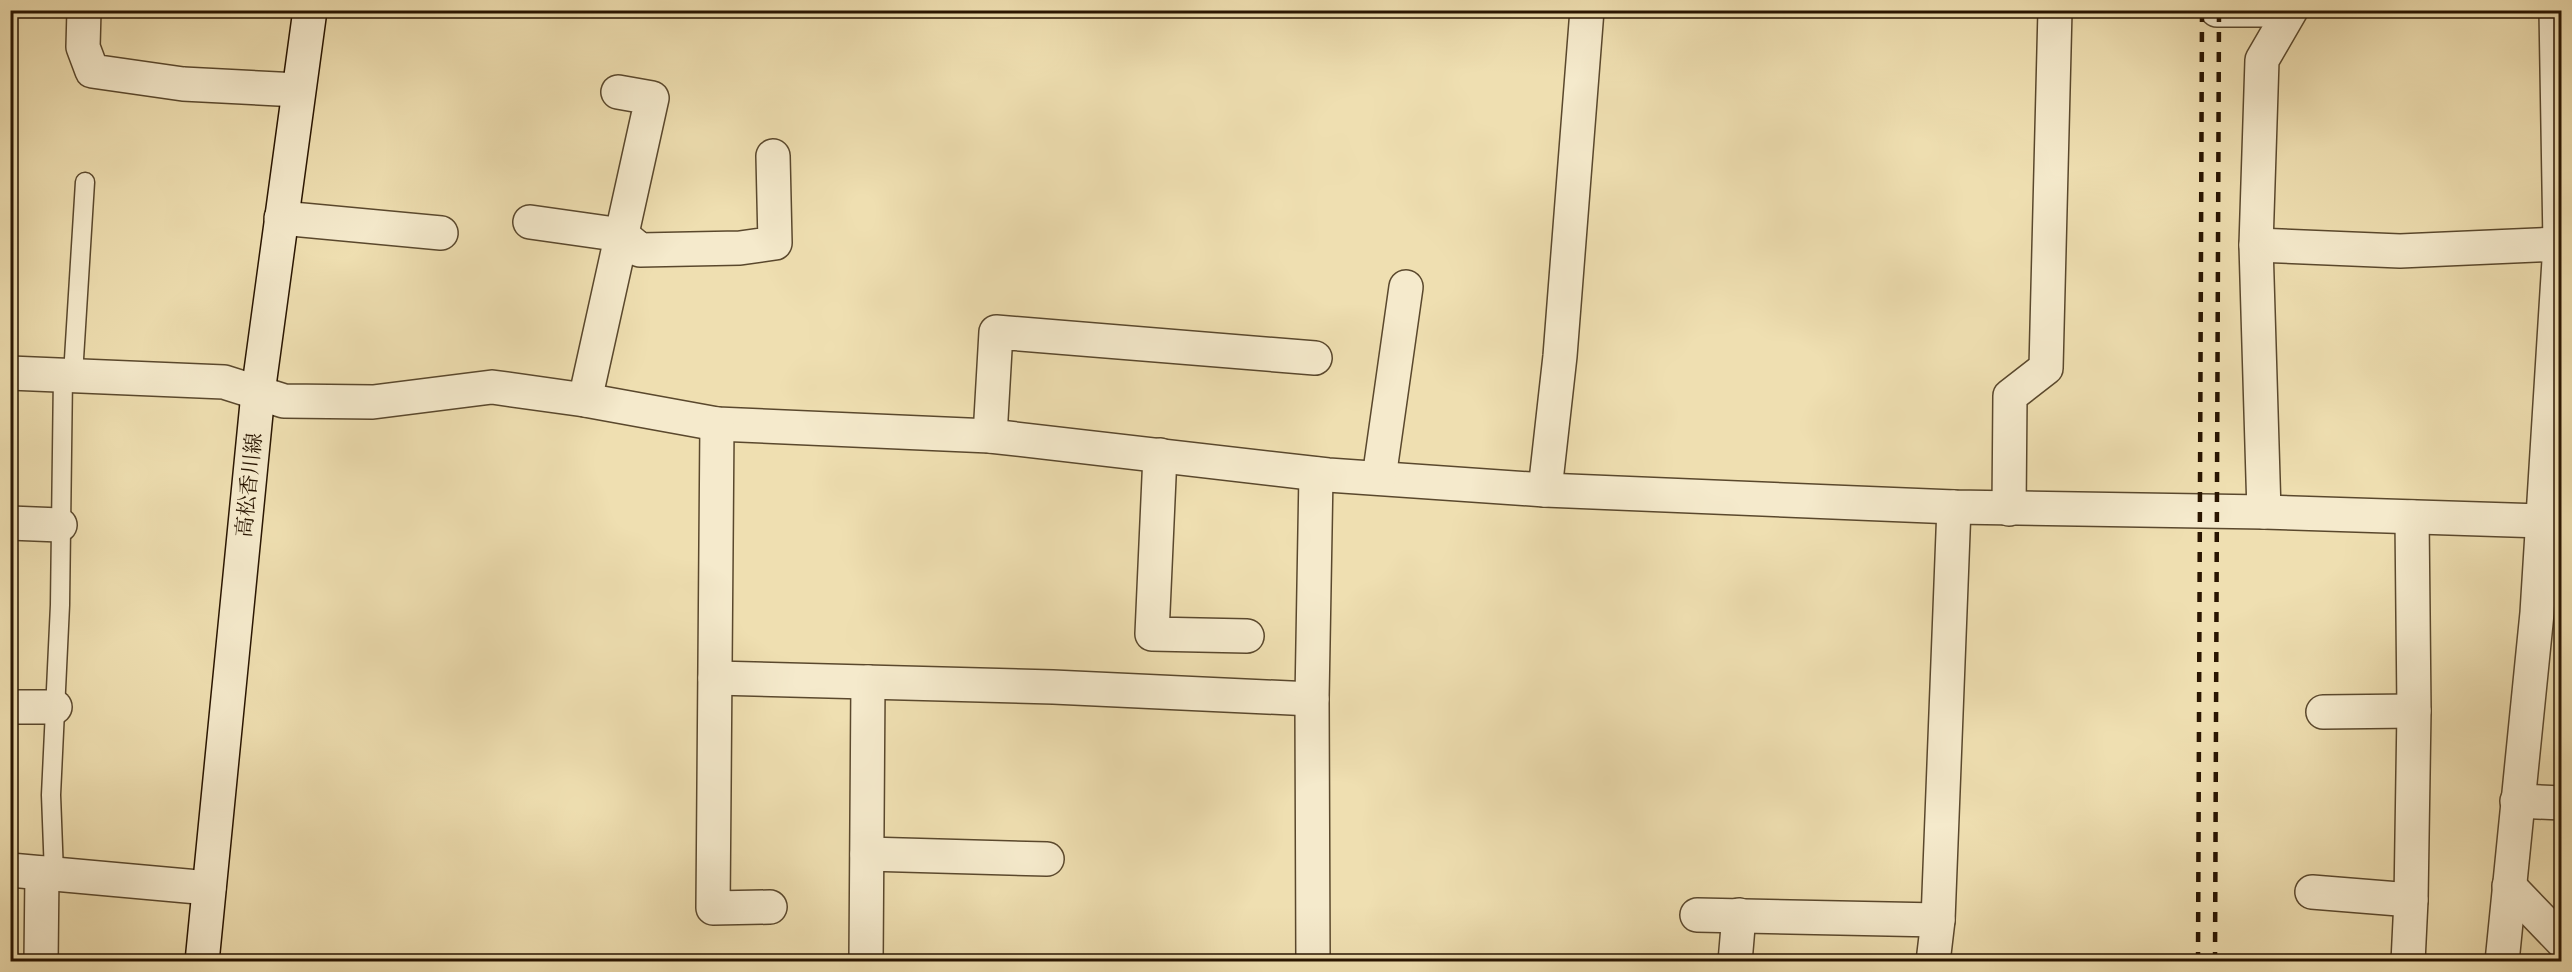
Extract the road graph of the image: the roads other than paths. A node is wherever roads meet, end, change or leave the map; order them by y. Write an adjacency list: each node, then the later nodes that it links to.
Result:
1 (84, 10): 9 (street)
2 (310, 10): 9 (street, 高松香川線)
3 (1587, 10): 31 (street)
4 (2055, 10): 33 (street)
5 (2217, 10): 6 (street)
6 (2262, 10)
7 (2291, 10): 18 (street)
8 (2558, 30): 17 (street)
9 (298, 90): 13 (street, 高松香川線)
10 (618, 93): 16 (street)
11 (773, 156): 16 (street)
12 (85, 182): 23 (lane)
13 (281, 218): 15 (street); 24 (street, 高松香川線)
14 (530, 222): 16 (street)
15 (441, 233)
16 (622, 235): 25 (street)
17 (2560, 244): 18 (street); 20 (street)
18 (2256, 245): 34 (street)
19 (1406, 287): 30 (street)
20 (2558, 338): 36 (street)
21 (1316, 358): 27 (street)
22 (10, 373): 23 (street)
23 (68, 375): 24 (street); 38 (lane)
24 (258, 393): 25 (street); 54 (street, 高松香川線)
25 (585, 400): 26 (street)
26 (717, 424): 27 (street); 41 (street)
27 (990, 436): 28 (street)
28 (1160, 455): 29 (street); 40 (street)
29 (1316, 474): 30 (street); 43 (street)
30 (1379, 478): 31 (street)
31 (1545, 490): 32 (street)
32 (1954, 507): 33 (street); 60 (street)
33 (2009, 509): 34 (street)
34 (2264, 512): 35 (street)
35 (2412, 517): 36 (street); 47 (street)
36 (2552, 519): 39 (street)
37 (10, 523): 38 (street)
38 (60, 525): 45 (lane)
39 (2549, 613): 48 (street)
40 (1246, 636)
41 (715, 678): 42 (street); 57 (street)
42 (868, 682): 43 (street); 50 (street)
43 (1312, 699): 65 (street)
44 (10, 707): 45 (street)
45 (55, 707): 52 (lane)
46 (2323, 711): 47 (street)
47 (2414, 711): 56 (street)
48 (2517, 801): 49 (street); 53 (street)
49 (2562, 803)
50 (867, 854): 51 (street); 64 (street)
51 (1047, 859)
52 (35, 872): 54 (street); 62 (street)
53 (2509, 886): 61 (street); 69 (street)
54 (209, 888): 63 (street, 高松香川線)
55 (2312, 891): 56 (street)
56 (2411, 900): 68 (street)
57 (770, 907)
58 (1697, 915): 59 (street)
59 (1739, 915): 60 (street); 66 (street)
60 (1938, 920): 67 (street)
61 (2562, 941)
62 (40, 962)
63 (202, 962)
64 (866, 962)
65 (1313, 962)
66 (1735, 962)
67 (1933, 962)
68 (2408, 962)
69 (2502, 962)

